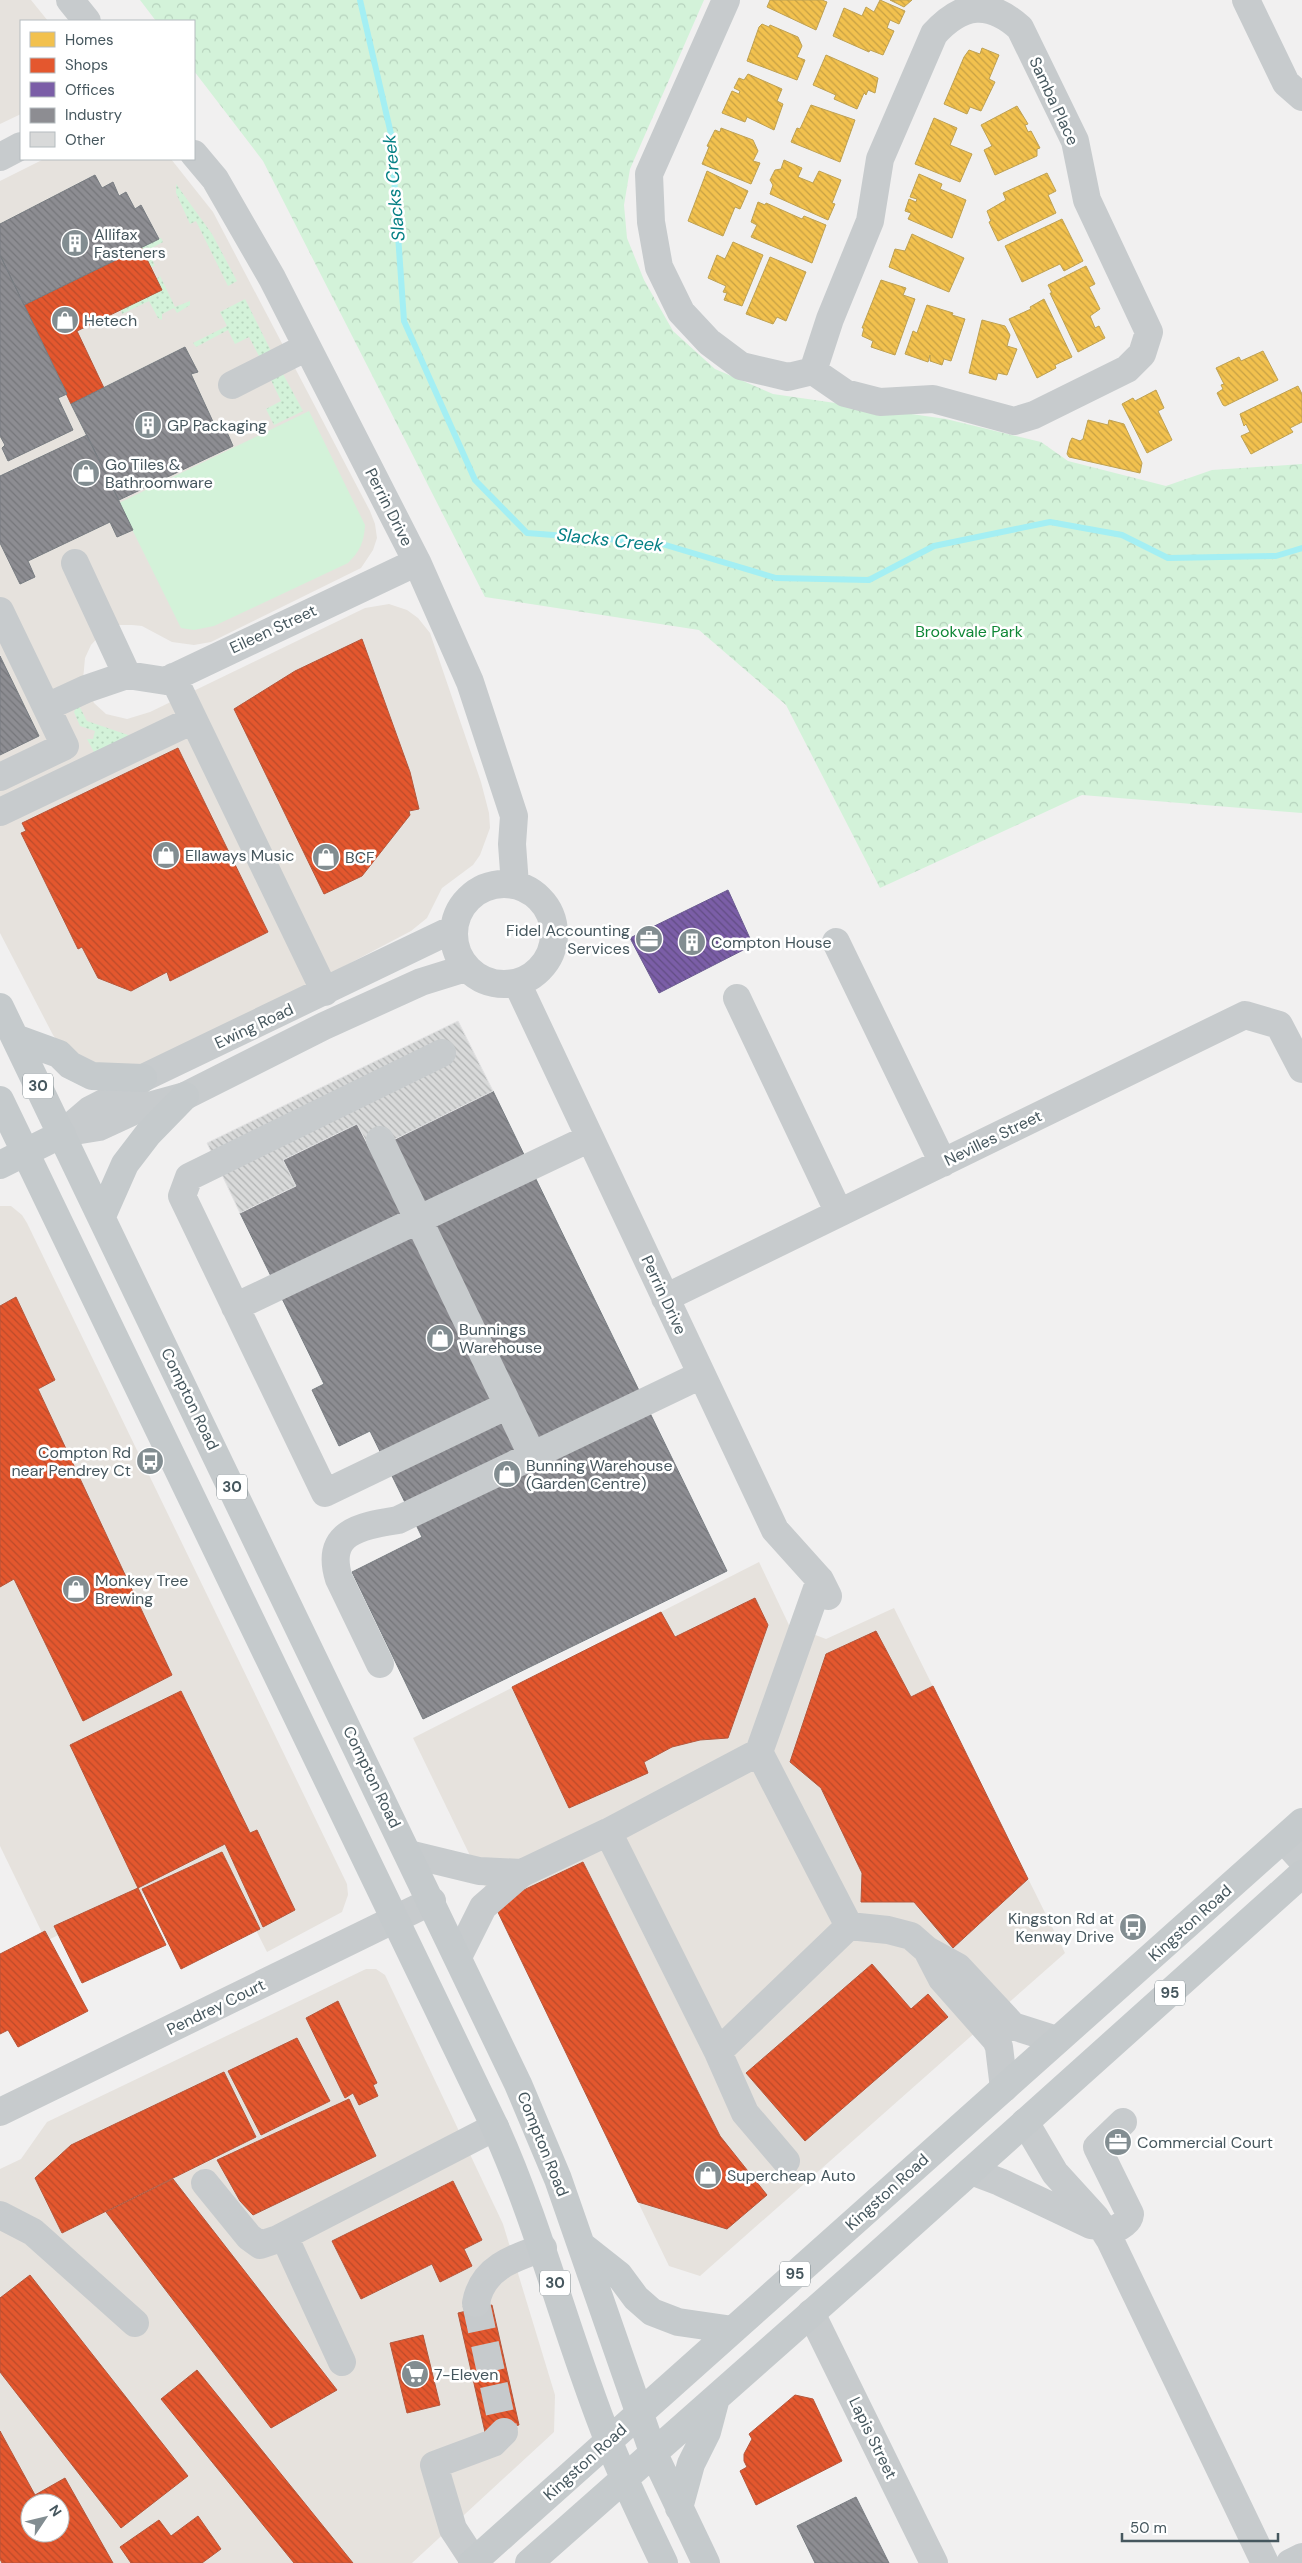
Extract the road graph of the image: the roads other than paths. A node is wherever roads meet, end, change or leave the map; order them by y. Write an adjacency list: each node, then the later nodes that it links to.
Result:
1 (70, 0): 4 (street)
2 (726, 0): 10 (street)
3 (1246, 0): 5 (street)
4 (85, 20)
5 (1302, 97)
6 (20, 147): 8 (street)
7 (195, 155): 9 (street, Perrin Drive)
8 (0, 157)
9 (307, 347): 11 (street); 12 (street, Perrin Drive)
10 (813, 371): 10 (street, Samba Place)
11 (232, 385)
12 (417, 562): 16 (street, Eileen Street); 21 (street, Perrin Drive)
13 (75, 563): 15 (street)
14 (0, 611): 17 (street)
15 (127, 675): 16 (street, Eileen Street); 17 (street)
16 (173, 677): 18 (street)
17 (47, 707): 19 (street)
18 (193, 720): 20 (street); 26 (street)
19 (0, 777)
20 (0, 812)
21 (515, 885): 22 (street); 25 (street)
22 (454, 929): 24 (street); 26 (street, Ewing Road)
23 (836, 942): 39 (street)
24 (466, 968): 25 (street); 33 (street, Ewing Road)
25 (517, 983): 36 (street, Perrin Drive)
26 (325, 992): 32 (street, Ewing Road)
27 (737, 998): 41 (street)
28 (0, 1007): 29 (main road, Compton Road / 30)
29 (15, 1038): 32 (main road); 35 (main road, Compton Road / 30)
30 (442, 1053): 45 (street)
31 (1302, 1069): 39 (street, Nevilles Street)
32 (143, 1078): 35 (street, Ewing Road)
33 (185, 1096): 35 (street, Ewing Road); 42 (main road)
34 (0, 1100): 38 (main road, 30)
35 (62, 1134): 38 (main road, Ewing Road); 42 (main road, Compton Road / 30)
36 (590, 1138): 43 (street); 44 (street, Perrin Drive)
37 (380, 1140): 43 (street)
38 (26, 1152): 40 (main road, Ewing Road); 58 (main road, 30)
39 (943, 1163): 41 (street, Nevilles Street)
40 (0, 1165)
41 (839, 1213): 44 (street, Nevilles Street)
42 (102, 1216): 53 (main road, Compton Road / 30)
43 (418, 1220): 45 (street); 47 (street)
44 (665, 1298): 46 (street, Perrin Drive)
45 (235, 1307): 47 (street)
46 (701, 1375): 48 (street); 50 (street, Perrin Drive)
47 (508, 1405): 48 (street)
48 (532, 1455): 49 (street)
49 (380, 1664)
50 (759, 1752): 52 (street); 59 (street)
51 (1293, 1831): 54 (street); 62 (main road, Kingston Road / 95)
52 (608, 1832): 55 (street); 63 (street)
53 (409, 1854): 55 (street); 57 (main road, Compton Road / 30)
54 (1302, 1860)
55 (522, 1873): 61 (street)
56 (1302, 1874): 66 (main road, 95)
57 (432, 1901): 58 (street, Pendrey Court); 61 (main road, Compton Road / 30)
58 (396, 1920): 65 (street, Pendrey Court); 68 (main road, 30)
59 (849, 1926): 60 (street); 63 (street)
60 (927, 1950): 62 (street); 64 (street)
61 (458, 1956): 75 (main road, Compton Road / 30)
62 (1057, 2040): 64 (main road, Kingston Road / 95)
63 (718, 2052): 69 (street)
64 (1004, 2088): 80 (main road, Kingston Road / 95)
65 (0, 2112)
66 (1025, 2122): 70 (main road, 95); 73 (street)
67 (1123, 2122): 73 (street)
68 (496, 2127): 74 (street); 76 (main road, 30)
69 (786, 2161)
70 (971, 2171): 73 (street); 78 (main road, 95)
71 (205, 2183): 74 (street)
72 (0, 2216): 79 (street)
73 (1104, 2230): 95 (street)
74 (284, 2236): 81 (street)
75 (581, 2244): 80 (main road); 83 (main road, Compton Road / 30)
76 (543, 2248): 77 (street); 85 (main road, 30)
77 (476, 2303)
78 (811, 2313): 82 (main road, 95); 94 (street, Lapis Street)
79 (135, 2323)
80 (733, 2330): 83 (main road, Kingston Road / 95)
81 (342, 2362)
82 (716, 2398): 86 (main road, 95); 88 (main road)
83 (640, 2414): 85 (main road, Kingston Road / 95); 86 (main road, Compton Road / 30)
84 (504, 2432): 90 (street)
85 (608, 2441): 87 (main road, 30); 90 (main road, Kingston Road / 95)
86 (653, 2452): 87 (main road, 95); 88 (main road, Compton Road / 30)
87 (624, 2478): 91 (main road, 95); 92 (main road, 30)
88 (679, 2508): 93 (main road, Compton Road / 30)
89 (1302, 2557): 96 (street)
90 (473, 2562)
91 (529, 2563)
92 (664, 2563)
93 (706, 2563)
94 (934, 2563)
95 (1265, 2563)
96 (1290, 2563)

